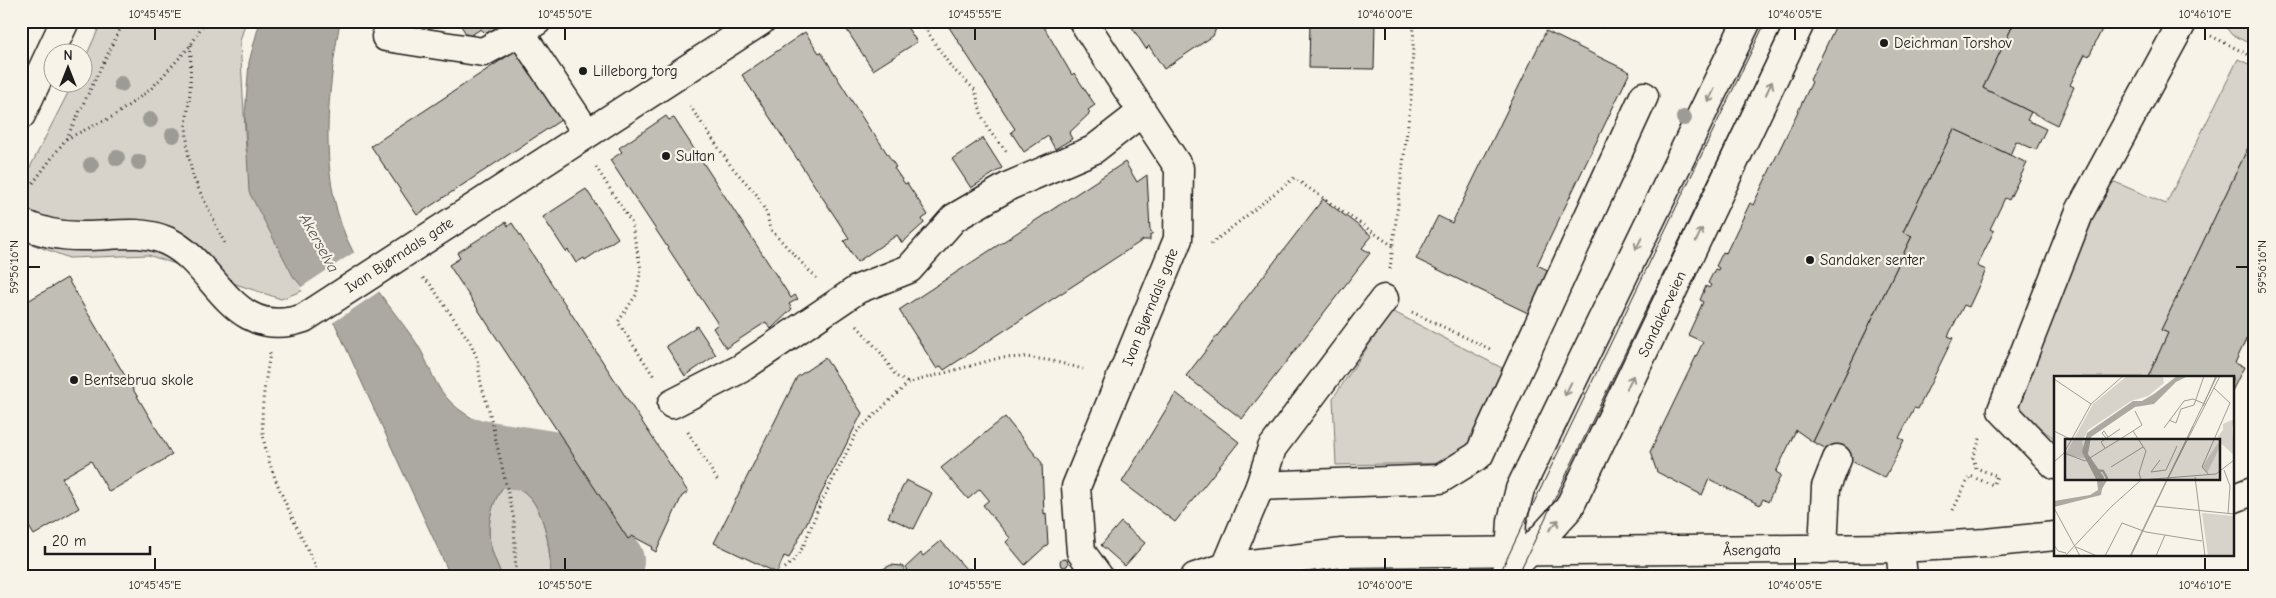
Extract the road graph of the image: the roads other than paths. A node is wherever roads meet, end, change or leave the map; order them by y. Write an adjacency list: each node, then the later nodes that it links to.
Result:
1 (65, 21): 11 (street)
2 (761, 21): 12 (street, Ivan Bjørndals gate)
3 (1083, 21): 10 (street, Ivan Bjørndals gate)
4 (1747, 21): 24 (street, one-way to 24)
5 (1801, 21): 24 (street, Sandakerveien, one-way to 5)
6 (2183, 21): 17 (street)
7 (528, 27): 8 (street); 12 (street)
8 (386, 37)
9 (1644, 96): 18 (street)
10 (1142, 112): 15 (street); 26 (street, Ivan Bjørndals gate)
11 (21, 115)
12 (587, 133): 13 (street, Ivan Bjørndals gate)
13 (21, 223)
14 (1384, 299): 18 (street)
15 (672, 404)
16 (1837, 459): 23 (street)
17 (2054, 464)
18 (1260, 486): 25 (street)
19 (2255, 490): 20 (street)
20 (2234, 499)
21 (2054, 536): 22 (street, Åsengata)
22 (1900, 548): 23 (street, Åsengata); 28 (street)
23 (1823, 549): 24 (street, Åsengata)
24 (1512, 564): 25 (street)
25 (1226, 567): 27 (street)
26 (1099, 577)
27 (1196, 577)
28 (1903, 577)

